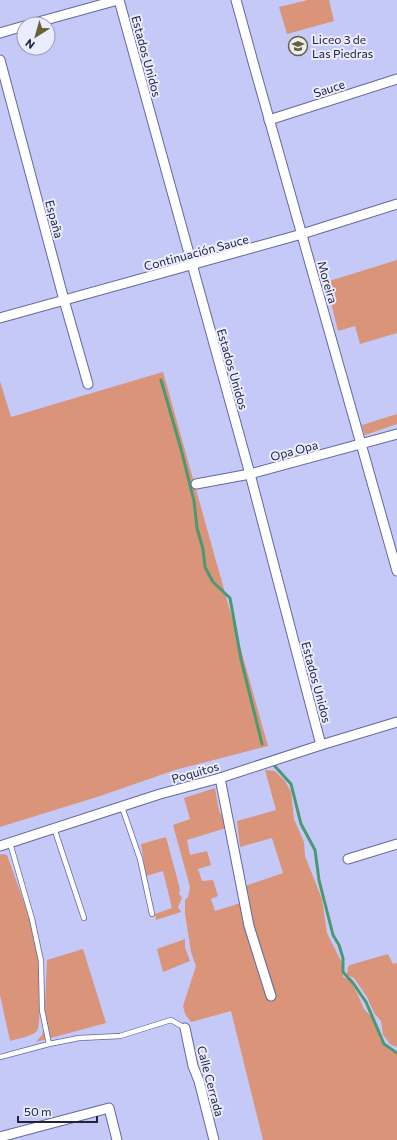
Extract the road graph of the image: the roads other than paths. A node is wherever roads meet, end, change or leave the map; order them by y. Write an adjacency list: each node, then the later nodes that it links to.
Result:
1 (119, 0): 3 (street); 11 (street, Estados Unidos)
2 (236, 0): 8 (street, Moreira)
3 (56, 17)
4 (16, 28): 5 (street)
5 (0, 32)
6 (0, 60): 12 (street, España)
7 (397, 79): 8 (street, Sauce)
8 (268, 120): 10 (street, Moreira)
9 (397, 204): 10 (street, Continuación Sauce)
10 (302, 234): 11 (street, Continuación Sauce); 16 (street, Moreira)
11 (192, 266): 12 (street, Continuación Sauce); 17 (street, Estados Unidos)
12 (64, 300): 13 (street, Continuación Sauce); 14 (street, España)
13 (0, 318)
14 (88, 384)
15 (397, 434): 16 (street, Opa Opa)
16 (362, 444): 17 (street, Opa Opa); 19 (street, Moreira)
17 (250, 474): 18 (street, Opa Opa); 21 (street, Estados Unidos)
18 (196, 484)
19 (397, 572)
20 (397, 722): 21 (street, Poquitos)
21 (321, 745): 22 (street, Poquitos)
22 (220, 778): 23 (street, Poquitos); 31 (street)
23 (122, 807): 24 (street, Poquitos); 29 (lane)
24 (54, 828): 25 (street, Poquitos); 30 (lane)
25 (10, 843): 27 (street, Poquitos); 33 (lane)
26 (397, 844): 28 (street)
27 (0, 846)
28 (348, 859)
29 (152, 914)
30 (84, 918)
31 (271, 996)
32 (185, 1028): 33 (lane); 37 (street, Calle Cerrada)
33 (49, 1044): 34 (lane)
34 (0, 1057)
35 (0, 1137): 36 (street)
36 (117, 1140)
37 (214, 1140)

